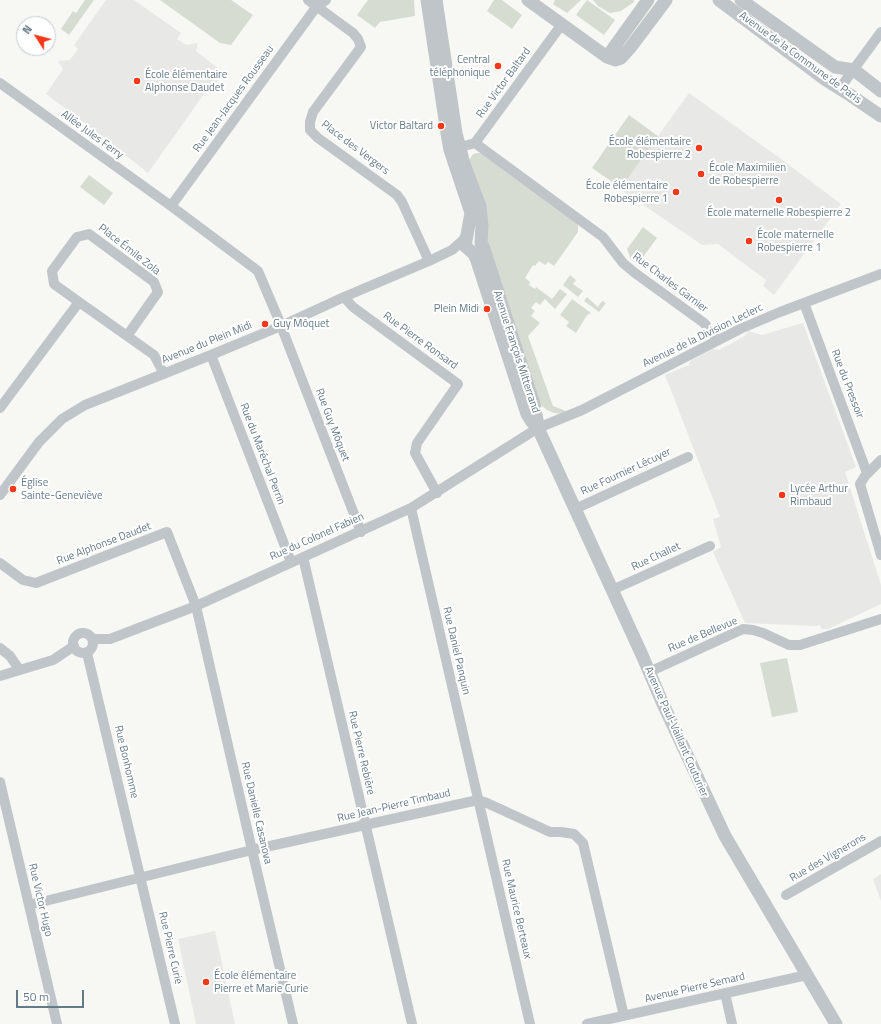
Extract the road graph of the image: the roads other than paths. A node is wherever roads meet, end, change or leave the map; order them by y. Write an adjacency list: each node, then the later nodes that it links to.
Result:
1 (326, 0): 9 (street)
2 (427, 0): 19 (street, Avenue François Mitterrand)
3 (436, 0): 19 (street, Avenue François Mitterrand)
4 (528, 0): 10 (street)
5 (648, 0): 12 (street)
6 (666, 0): 12 (street)
7 (719, 0): 15 (street, Avenue de la Commune de Paris)
8 (741, 0): 13 (street, Avenue de la Commune de Paris)
9 (312, 3): 20 (street, Rue Jean-Jacques Rousseau); 26 (street, Place des Vergers)
10 (562, 24): 12 (street); 18 (street, Rue Victor Baltard)
11 (881, 32): 13 (street)
12 (607, 57)
13 (854, 70): 15 (street); 16 (street, Avenue de la Commune de Paris)
14 (0, 83): 20 (street, Allée Jules Ferry)
15 (840, 88): 17 (street, Avenue de la Commune de Paris)
16 (881, 91)
17 (881, 116)
18 (475, 143): 19 (street); 33 (street, Rue Charles Garnier)
19 (455, 149): 21 (street, Avenue François Mitterrand); 22 (street, Avenue François Mitterrand)
20 (171, 206): 31 (street, Allée Jules Ferry)
21 (482, 226): 22 (street); 23 (street, Avenue François Mitterrand)
22 (468, 231): 24 (street, Avenue du Plein Midi); 25 (street, Avenue François Mitterrand)
23 (481, 243): 25 (street, Avenue du Plein Midi); 37 (street, Avenue François Mitterrand)
24 (452, 250): 25 (street, Avenue du Plein Midi); 26 (street, Avenue du Plein Midi)
25 (468, 250): 37 (street, Avenue François Mitterrand)
26 (429, 261): 28 (street, Avenue du Plein Midi)
27 (881, 274): 30 (street, Avenue de la Division Leclerc)
28 (344, 297): 31 (street, Avenue du Plein Midi); 41 (street, Rue Pierre Ronsard)
29 (79, 302): 32 (street, Place Émile Zola); 32 (street, Place Émile Zola); 36 (street)
30 (804, 303): 33 (street, Avenue de la Division Leclerc); 40 (street, Rue du Pressoir)
31 (281, 326): 34 (street, Avenue du Plein Midi); 45 (street, Rue Guy Môquet)
32 (127, 336): 35 (street, Place Émile Zola)
33 (718, 340): 37 (street, Avenue de la Division Leclerc)
34 (211, 355): 35 (street, Avenue du Plein Midi); 49 (street, Rue du Maréchal Perrin)
35 (164, 374): 42 (street, Avenue du Plein Midi)
36 (0, 408)
37 (538, 428): 41 (street, Rue du Colonel Fabien); 44 (street, Avenue Paul-Vaillant Couturier)
38 (688, 457): 44 (street, Rue Fournier Lécuyer)
39 (881, 460): 40 (street)
40 (867, 473): 47 (street)
41 (437, 493): 43 (street, Rue du Colonel Fabien)
42 (0, 495)
43 (411, 508): 45 (street, Rue du Colonel Fabien); 62 (street, Rue Daniel Panquin)
44 (575, 509): 51 (street, Avenue Paul-Vaillant Couturier)
45 (361, 532): 48 (street, Rue du Colonel Fabien)
46 (710, 546): 51 (street, Rue Challet)
47 (881, 555)
48 (303, 556): 49 (street, Rue du Colonel Fabien); 63 (street, Rue Pierre Rebière)
49 (291, 562): 52 (street, Rue du Colonel Fabien)
50 (0, 563): 52 (street, Rue Alphonse Daudet)
51 (612, 590): 59 (street, Avenue Paul-Vaillant Couturier)
52 (196, 606): 54 (street, Rue du Colonel Fabien); 65 (street, Rue Danielle Casanova)
53 (881, 619): 59 (street, Rue de Bellevue)
54 (93, 639): 55 (street, Rue du Colonel Fabien); 57 (street)
55 (74, 646): 57 (street); 58 (street, Rue du Colonel Fabien)
56 (0, 648): 58 (street)
57 (87, 653): 66 (street, Rue Bonhomme)
58 (19, 669): 60 (street, Rue du Colonel Fabien)
59 (649, 672): 69 (street, Avenue Paul-Vaillant Couturier)
60 (0, 676)
61 (0, 782): 68 (street, Rue Victor Hugo)
62 (478, 800): 63 (street, Rue Jean-Pierre Timbaud); 71 (street); 76 (street, Rue Maurice Berteaux)
63 (365, 825): 65 (street, Rue Jean-Pierre Timbaud); 75 (street, Rue Pierre Rebière)
64 (881, 841): 67 (street, Rue des Vignerons)
65 (252, 850): 66 (street, Rue Jean-Pierre Timbaud); 74 (street, Rue Danielle Casanova)
66 (141, 878): 68 (street, Rue Jean-Pierre Timbaud); 73 (street, Rue Pierre Curie)
67 (786, 895)
68 (30, 905): 72 (street, Rue Victor Hugo)
69 (807, 975): 70 (street, Avenue Pierre Semard); 79 (street, Avenue Paul-Vaillant Couturier)
70 (725, 994): 71 (street, Avenue Pierre Semard); 78 (street)
71 (624, 1016): 77 (street, Avenue Pierre Semard)
72 (57, 1024)
73 (175, 1024)
74 (293, 1024)
75 (412, 1024)
76 (530, 1024)
77 (587, 1024)
78 (732, 1024)
79 (836, 1024)

